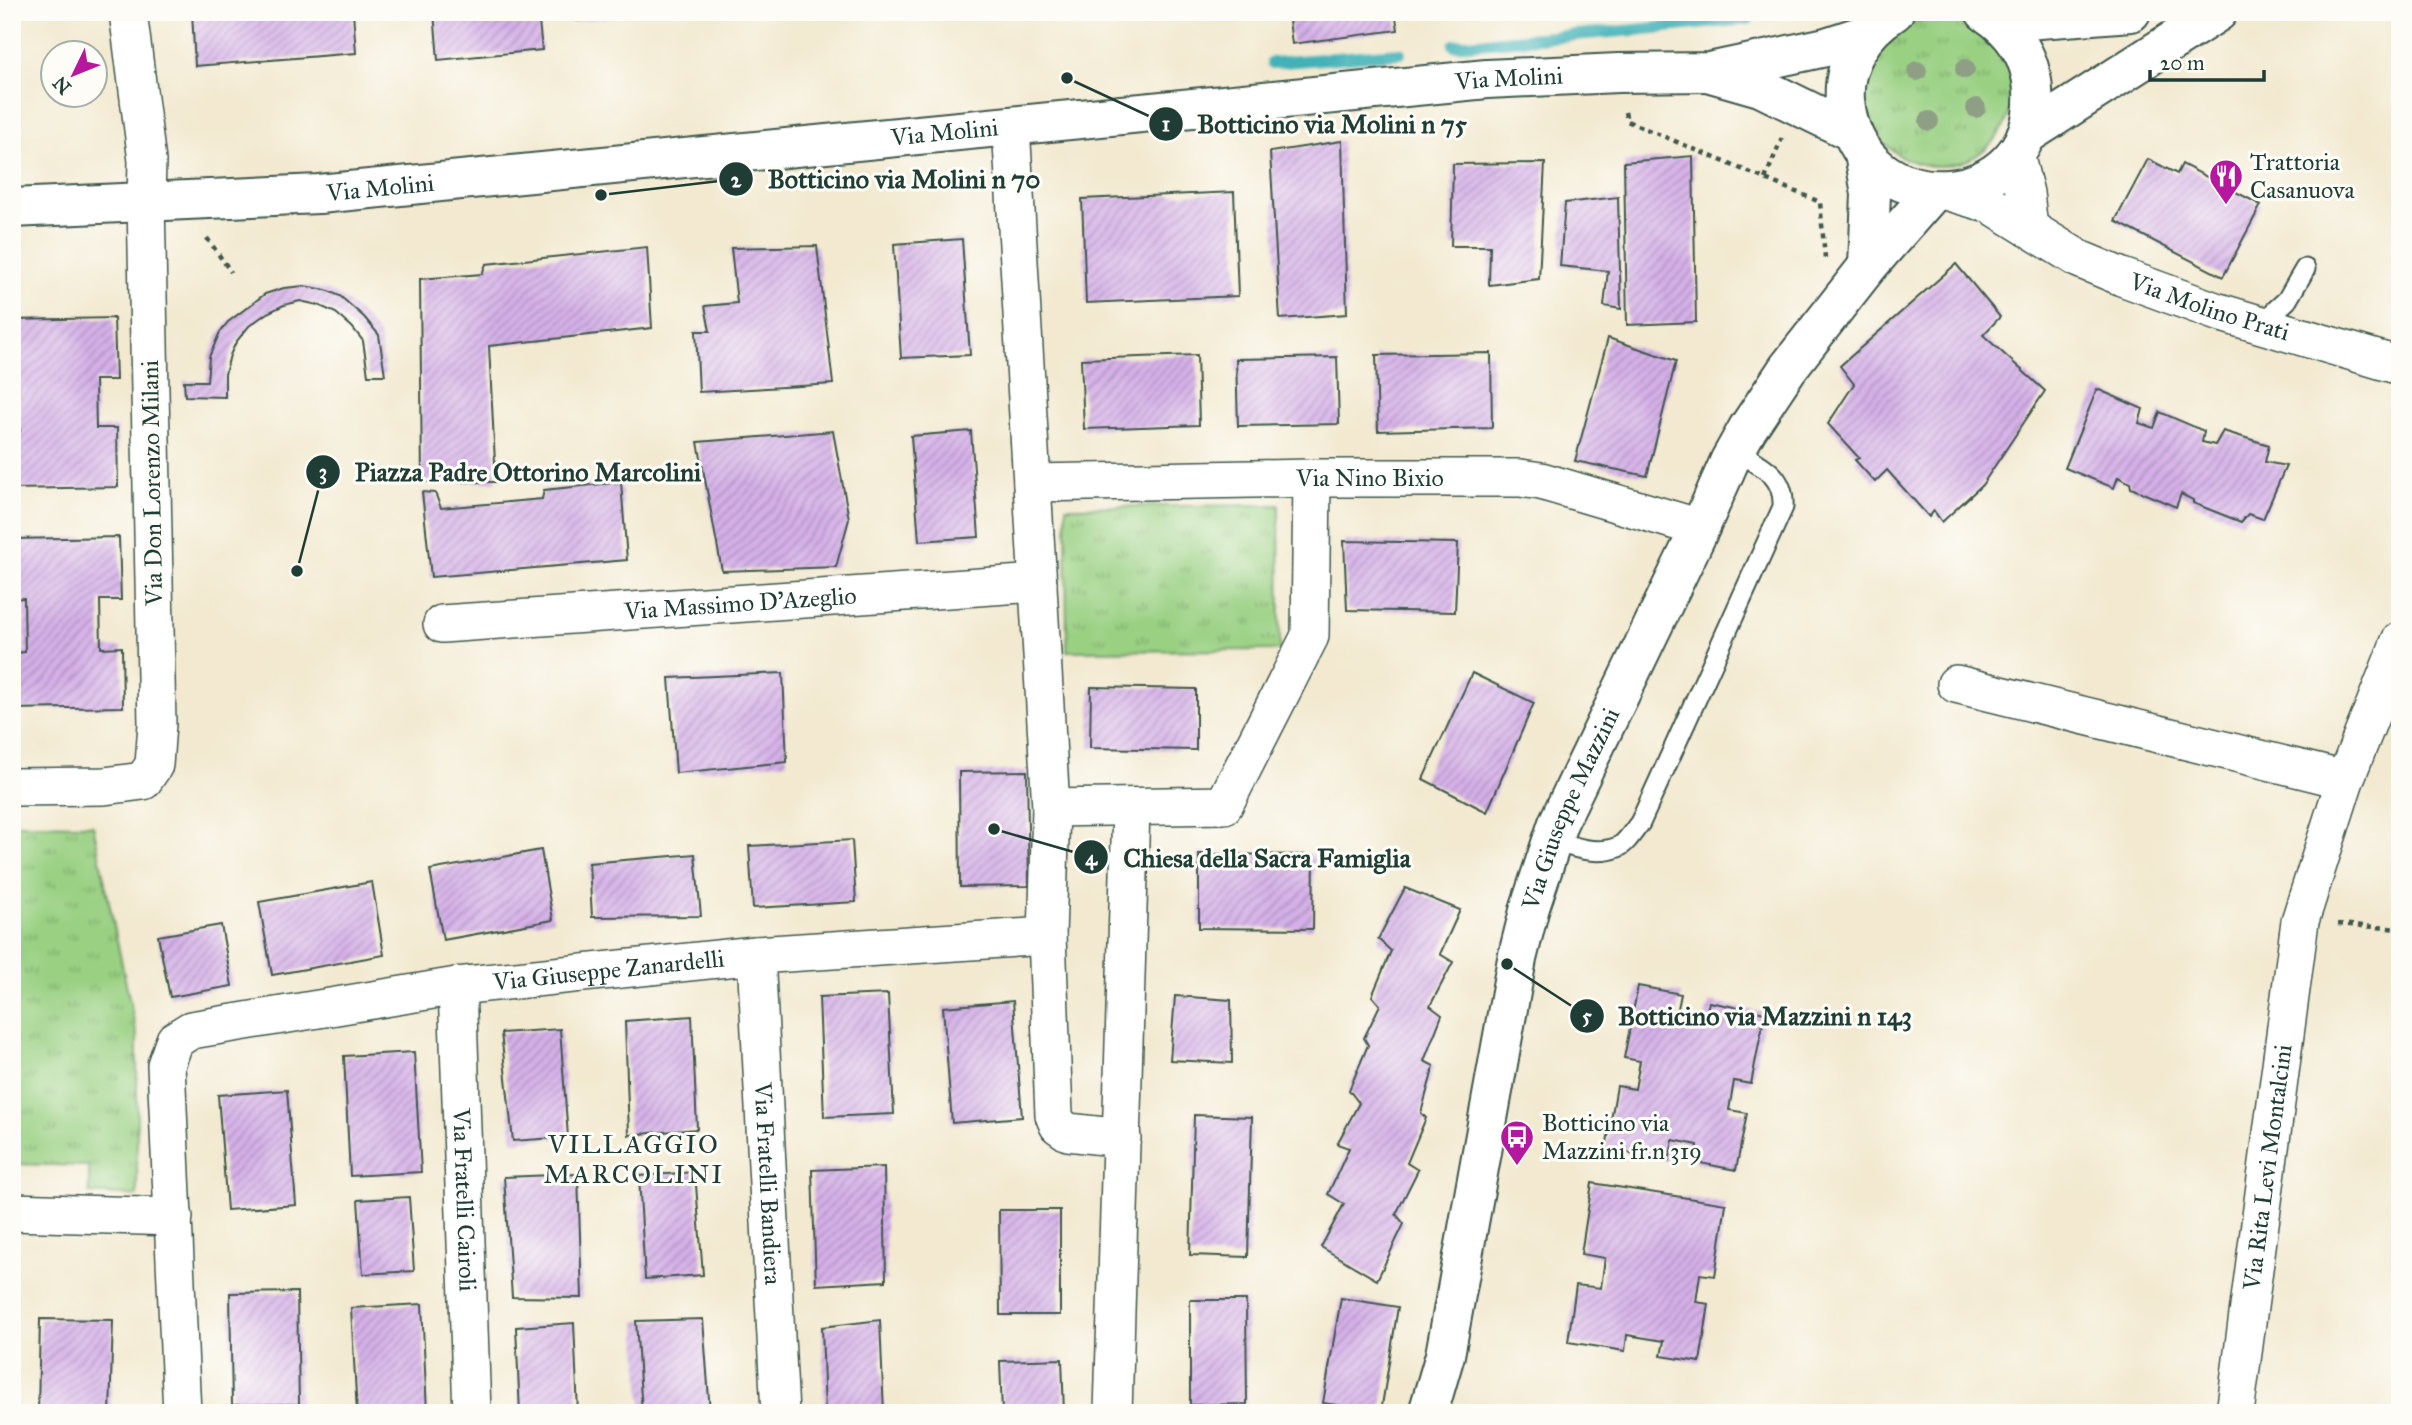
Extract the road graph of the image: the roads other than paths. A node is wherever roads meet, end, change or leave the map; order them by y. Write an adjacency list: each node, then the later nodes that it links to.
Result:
1 (128, 12): 11 (street, Via Don Lorenzo Milani)
2 (2131, 12): 4 (street)
3 (2218, 12): 9 (street)
4 (1993, 17): 9 (street)
5 (1880, 23): 6 (street, Via Molini); 8 (street)
6 (1709, 72): 7 (street, Via Molini); 8 (street, Via Molini)
7 (1011, 126): 11 (street, Via Molini); 20 (street)
8 (1858, 143): 10 (street, Via Molini); 14 (street)
9 (2020, 144): 10 (street); 13 (street)
10 (1939, 190): 13 (street, Via Molino Prati); 14 (street, Via Giuseppe Mazzini)
11 (146, 201): 12 (street, Via Molini); 27 (street, Via Don Lorenzo Milani)
12 (12, 208)
13 (2029, 228): 16 (street, Via Molino Prati)
14 (1868, 266): 18 (street, Via Giuseppe Mazzini)
15 (2305, 269): 16 (lane)
16 (2268, 327): 17 (street, Via Molino Prati)
17 (2400, 366)
18 (1735, 450): 21 (street, Via Giuseppe Mazzini); 30 (lane)
19 (1312, 478): 20 (street, Via Nino Bixio); 21 (street, Via Nino Bixio); 29 (street)
20 (1032, 483): 22 (street)
21 (1700, 528): 30 (street, Via Giuseppe Mazzini)
22 (1038, 583): 23 (street, Via Massimo D'Azeglio); 28 (street)
23 (442, 624)
24 (2400, 641): 26 (street, Via Rita Levi Montalcini)
25 (1956, 684): 26 (street)
26 (2344, 780): 42 (street, Via Rita Levi Montalcini)
27 (12, 787)
28 (1051, 808): 29 (street); 31 (street)
29 (1131, 808): 34 (street)
30 (1553, 840): 41 (street, Via Giuseppe Mazzini)
31 (1047, 936): 32 (street, Via Giuseppe Zanardelli); 34 (street)
32 (756, 955): 33 (street, Via Giuseppe Zanardelli); 39 (street, Via Fratelli Bandiera)
33 (457, 986): 36 (street, Via Giuseppe Zanardelli); 38 (street, Via Fratelli Cairoli)
34 (1122, 1138): 40 (street)
35 (12, 1212): 36 (street)
36 (174, 1217): 37 (street)
37 (182, 1413)
38 (472, 1413)
39 (780, 1413)
40 (1114, 1413)
41 (1428, 1413)
42 (2235, 1413)

